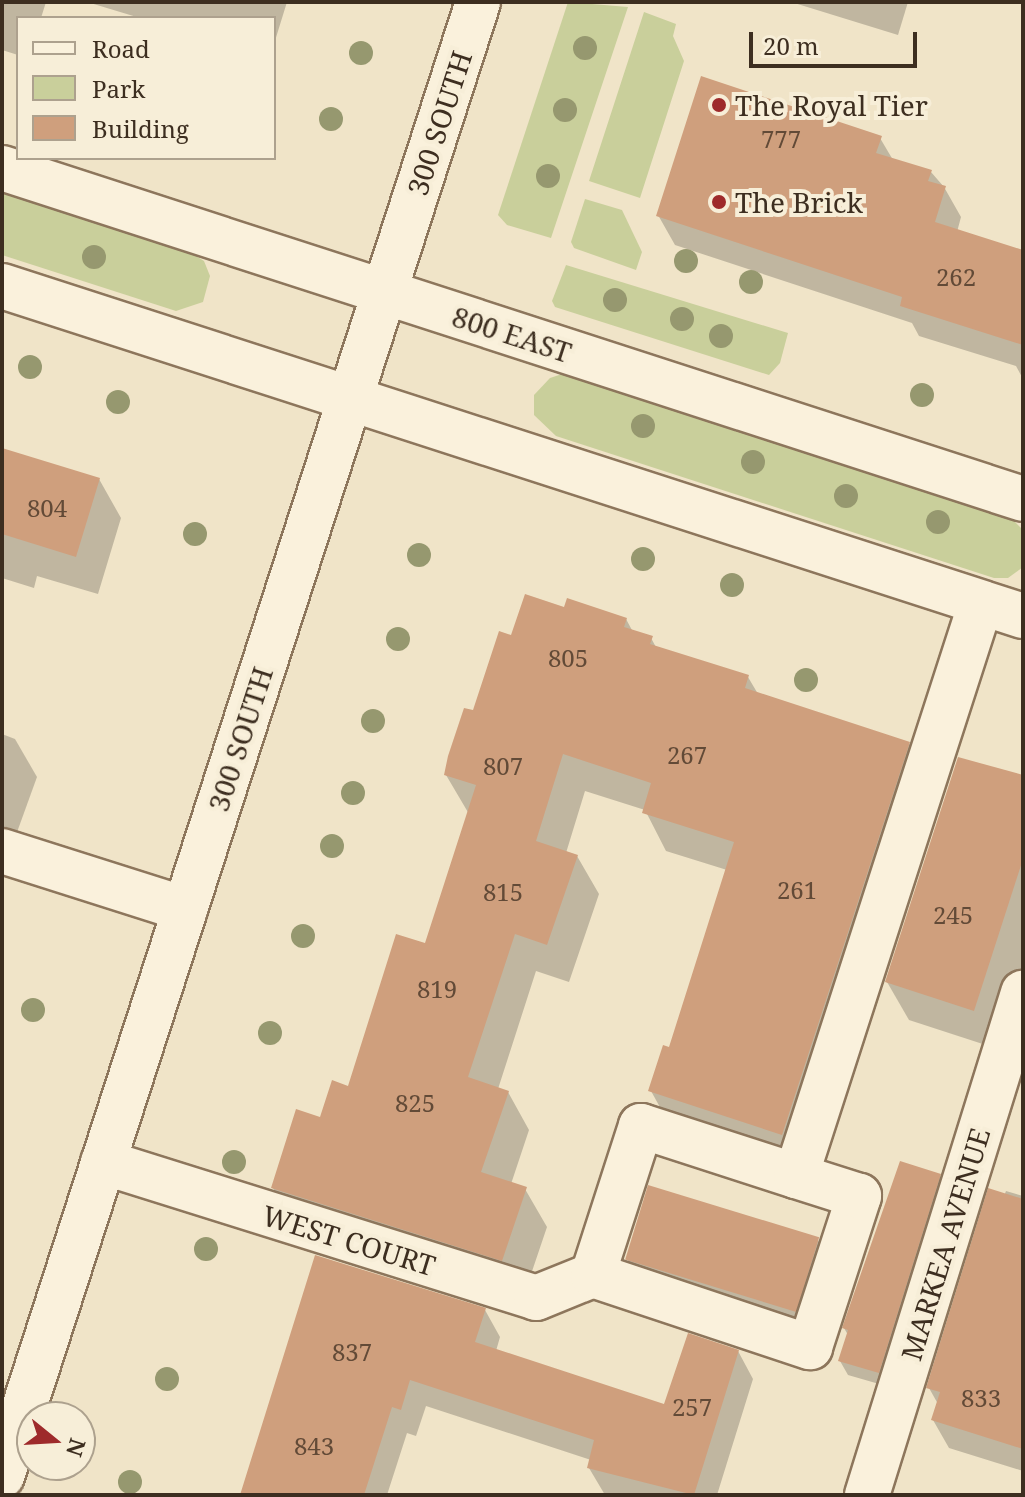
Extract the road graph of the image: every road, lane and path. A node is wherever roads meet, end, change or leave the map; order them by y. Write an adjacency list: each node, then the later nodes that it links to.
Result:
1 (478, 2): 4 (street, 300 SOUTH)
2 (2, 168): 4 (street, 800 EAST)
3 (2, 286): 5 (street)
4 (384, 292): 5 (street, 300 SOUTH); 6 (street, 800 EAST)
5 (350, 399): 7 (street); 10 (street, 300 SOUTH)
6 (1023, 499)
7 (981, 603): 8 (street); 13 (street)
8 (1023, 616)
9 (2, 851): 10 (street)
10 (185, 909): 12 (street, 300 SOUTH)
11 (1023, 993): 16 (street, MARKEA AVENUE)
12 (103, 1162): 14 (street, WEST COURT); 15 (street, 300 SOUTH)
13 (796, 1176): 14 (street); 14 (street)
14 (593, 1275)
15 (5, 1460)
16 (867, 1495)

